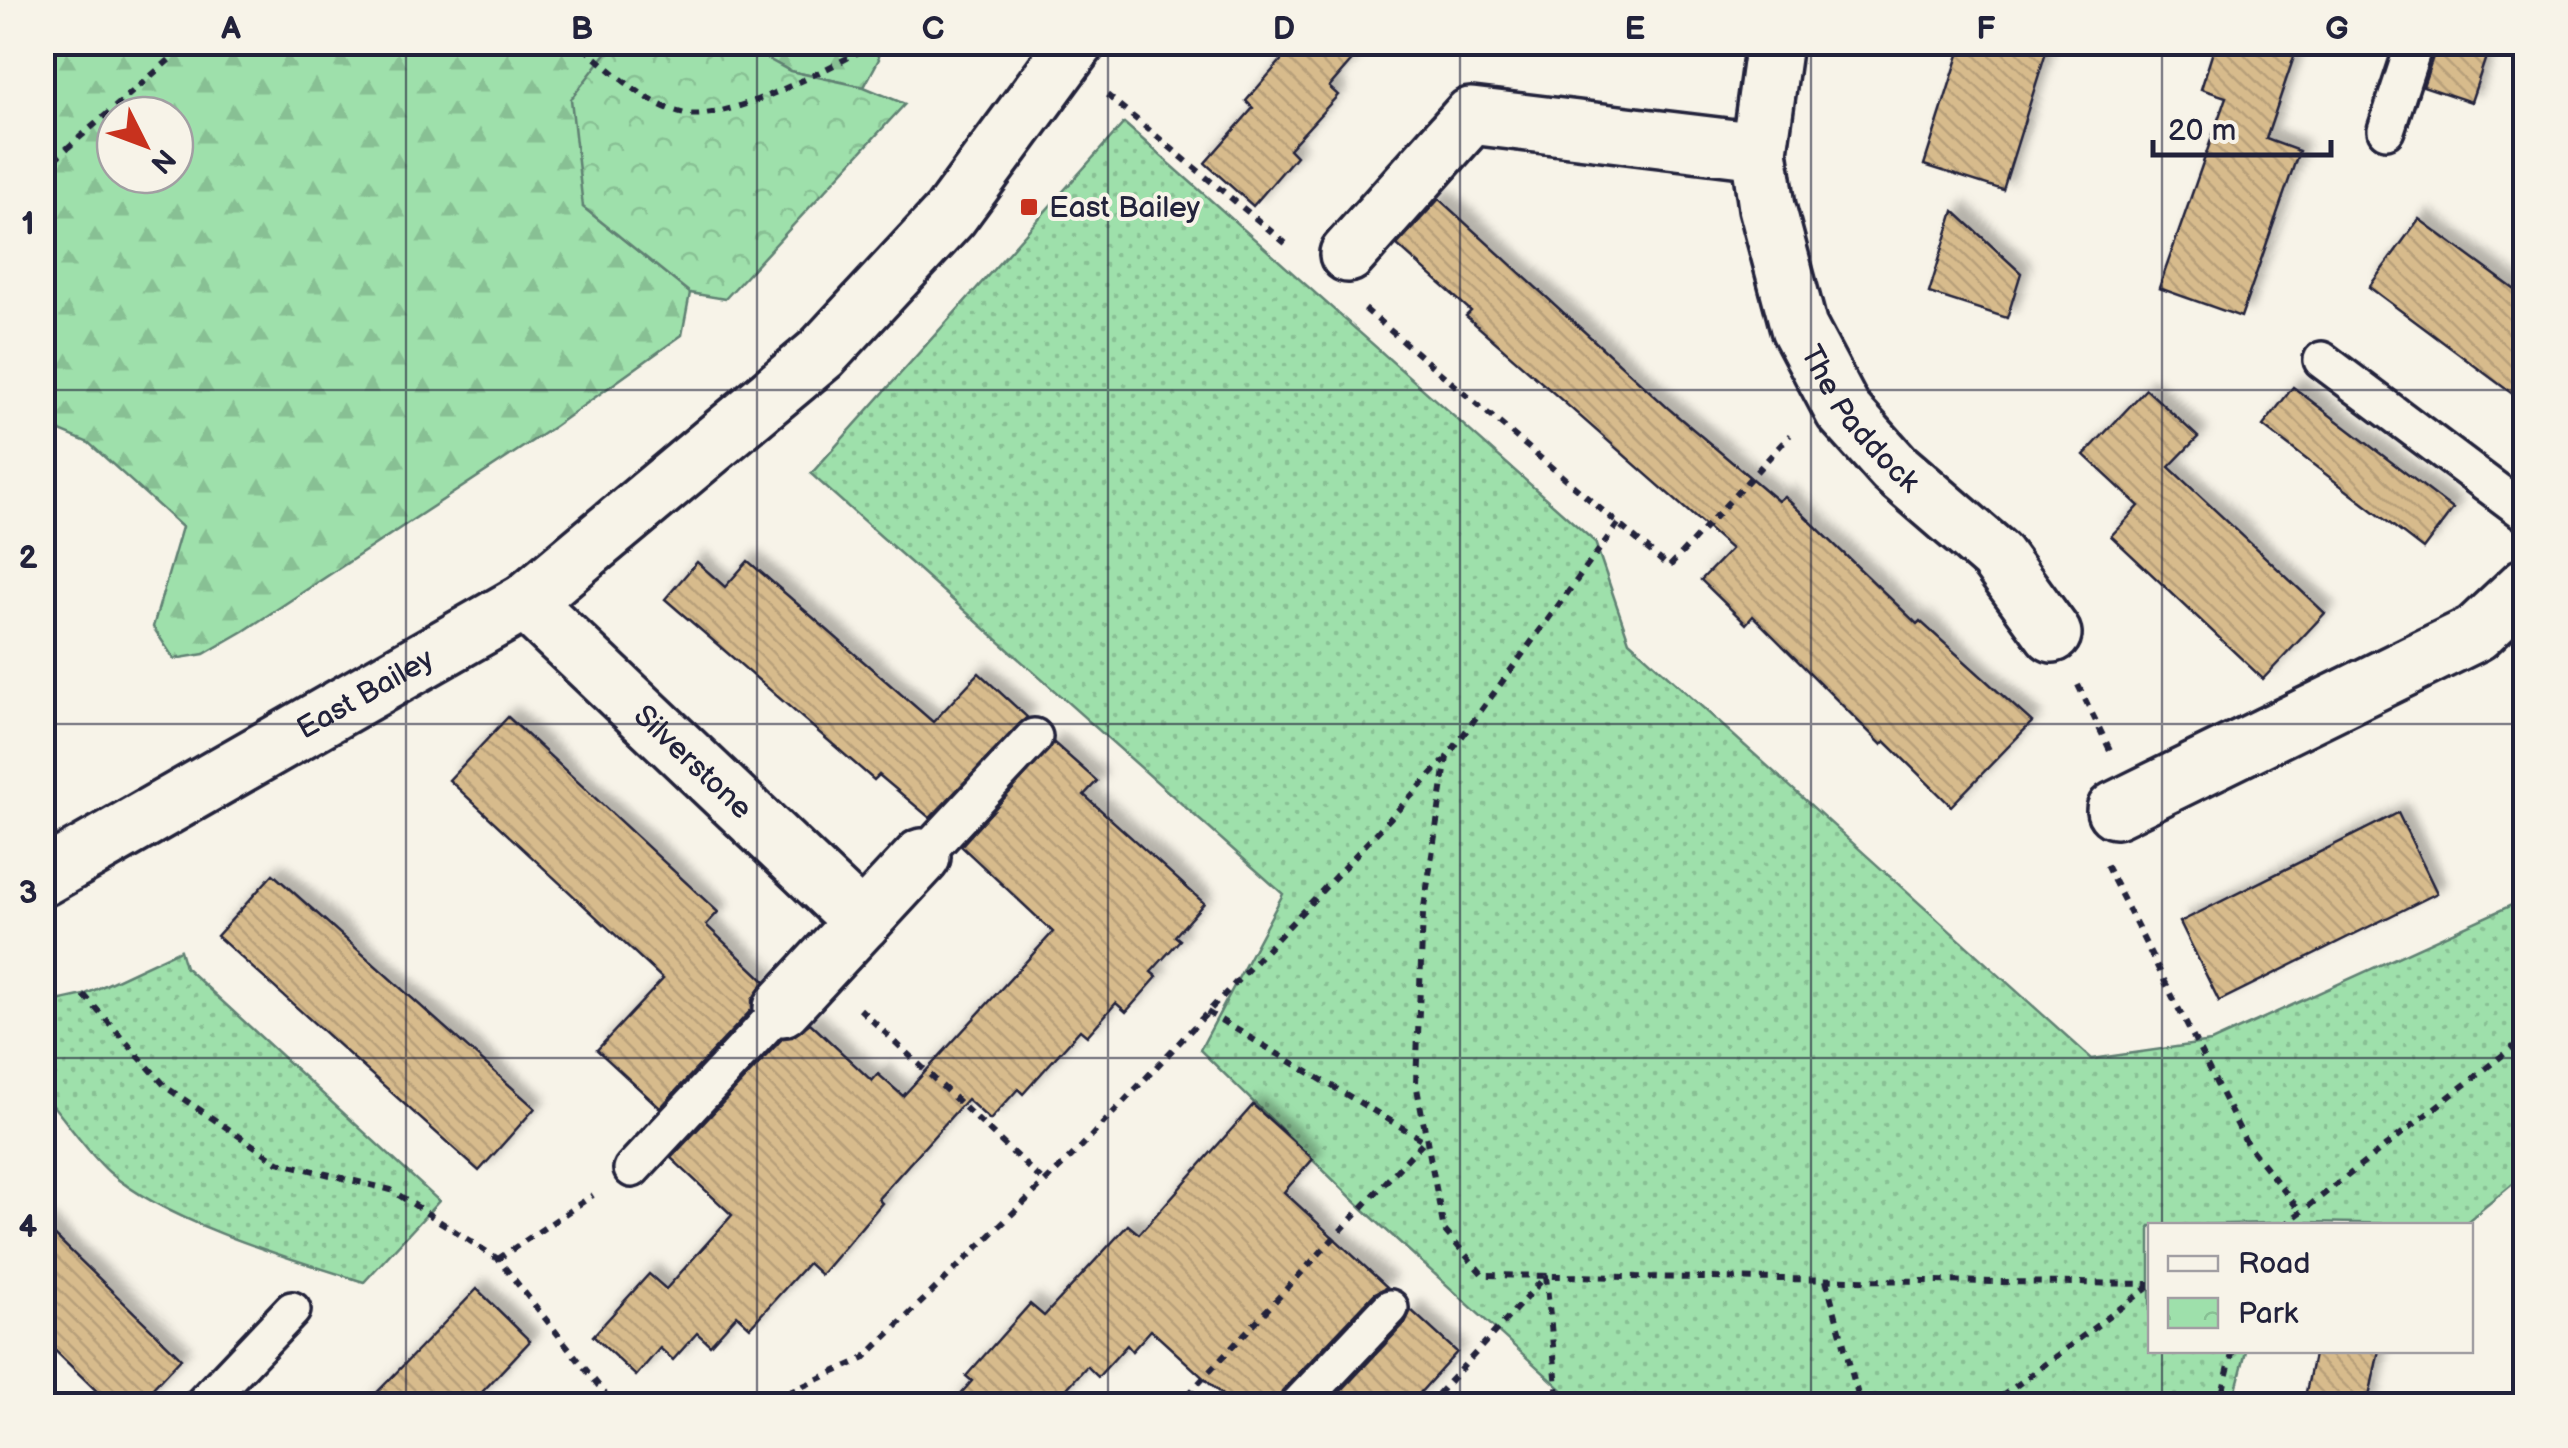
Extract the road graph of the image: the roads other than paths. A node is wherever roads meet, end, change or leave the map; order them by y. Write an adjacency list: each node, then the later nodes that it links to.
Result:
1 (1774, 42): 5 (street, The Paddock)
2 (2415, 42): 4 (lane)
3 (1070, 50): 10 (street, East Bailey)
4 (2386, 130)
5 (1759, 151): 6 (street); 11 (street, The Paddock)
6 (1334, 270)
7 (2322, 360): 8 (lane)
8 (2526, 513)
9 (2526, 586): 13 (street)
10 (526, 602): 15 (street, East Bailey); 16 (street, Silverstone)
11 (2053, 634)
12 (1034, 737): 14 (lane)
13 (2124, 806)
14 (922, 857): 16 (street)
15 (42, 878)
16 (862, 922): 17 (street)
17 (800, 989): 18 (lane)
18 (632, 1169)
19 (1390, 1308): 22 (lane)
20 (292, 1310): 21 (lane)
21 (200, 1406)
22 (1298, 1406)

